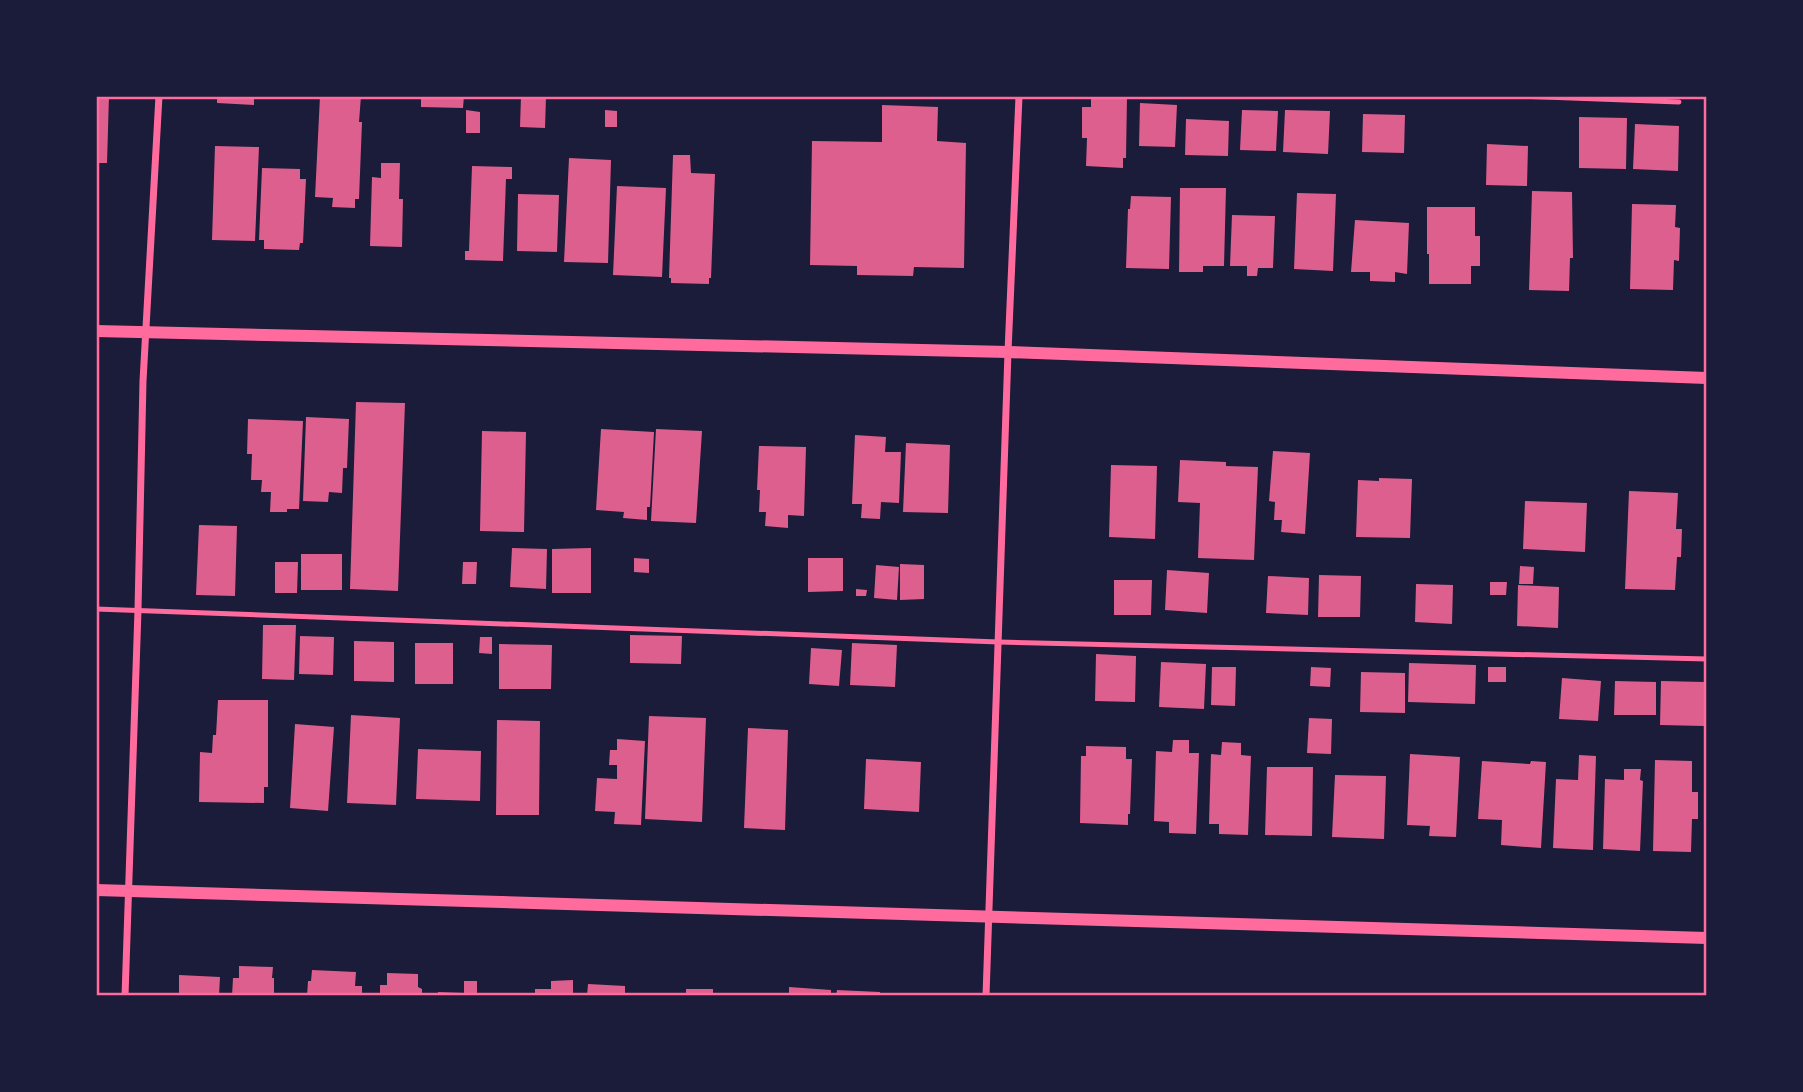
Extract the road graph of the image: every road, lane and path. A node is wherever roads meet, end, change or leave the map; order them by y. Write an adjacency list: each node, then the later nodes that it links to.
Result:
1 (159, 96): 6 (street)
2 (1019, 96): 7 (street)
3 (1514, 96): 4 (lane)
4 (1679, 102)
5 (96, 331): 6 (street)
6 (146, 333): 7 (street); 10 (street)
7 (1009, 352): 8 (street); 11 (street)
8 (1707, 378)
9 (96, 609): 10 (lane)
10 (138, 610): 11 (lane); 14 (street)
11 (999, 642): 12 (lane); 15 (street)
12 (1707, 659)
13 (96, 890): 14 (street)
14 (129, 891): 15 (street); 17 (street)
15 (990, 916): 16 (street); 18 (street)
16 (1707, 938)
17 (125, 996)
18 (986, 996)

